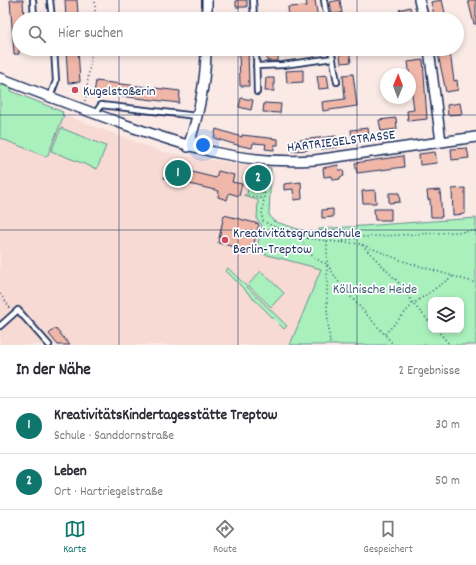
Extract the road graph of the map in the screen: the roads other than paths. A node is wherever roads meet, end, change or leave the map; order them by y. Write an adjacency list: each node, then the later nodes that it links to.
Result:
1 (33, 0): 7 (lane)
2 (50, 0): 8 (lane)
3 (207, 0): 9 (street)
4 (254, 0): 10 (lane)
5 (324, 0): 11 (lane)
6 (419, 0): 12 (street)
7 (34, 12)
8 (51, 12)
9 (207, 12)
10 (254, 12)
11 (326, 12)
12 (422, 12)
13 (54, 56): 22 (lane)
14 (206, 56): 24 (street)
15 (256, 56): 18 (lane)
16 (431, 56): 26 (street)
17 (333, 58): 18 (lane); 20 (lane)
18 (256, 66): 21 (lane)
19 (0, 78): 22 (street, HARTRIEGELSTRASSE)
20 (337, 82)
21 (257, 92)
22 (50, 97): 23 (street, HARTRIEGELSTRASSE)
23 (94, 114): 24 (lane); 27 (street, HARTRIEGELSTRASSE)
24 (198, 116): 27 (street)
25 (476, 137): 26 (street, HARTRIEGELSTRASSE)
26 (441, 142): 27 (street, HARTRIEGELSTRASSE)
27 (188, 146)
28 (0, 326): 29 (lane)
29 (49, 345)

